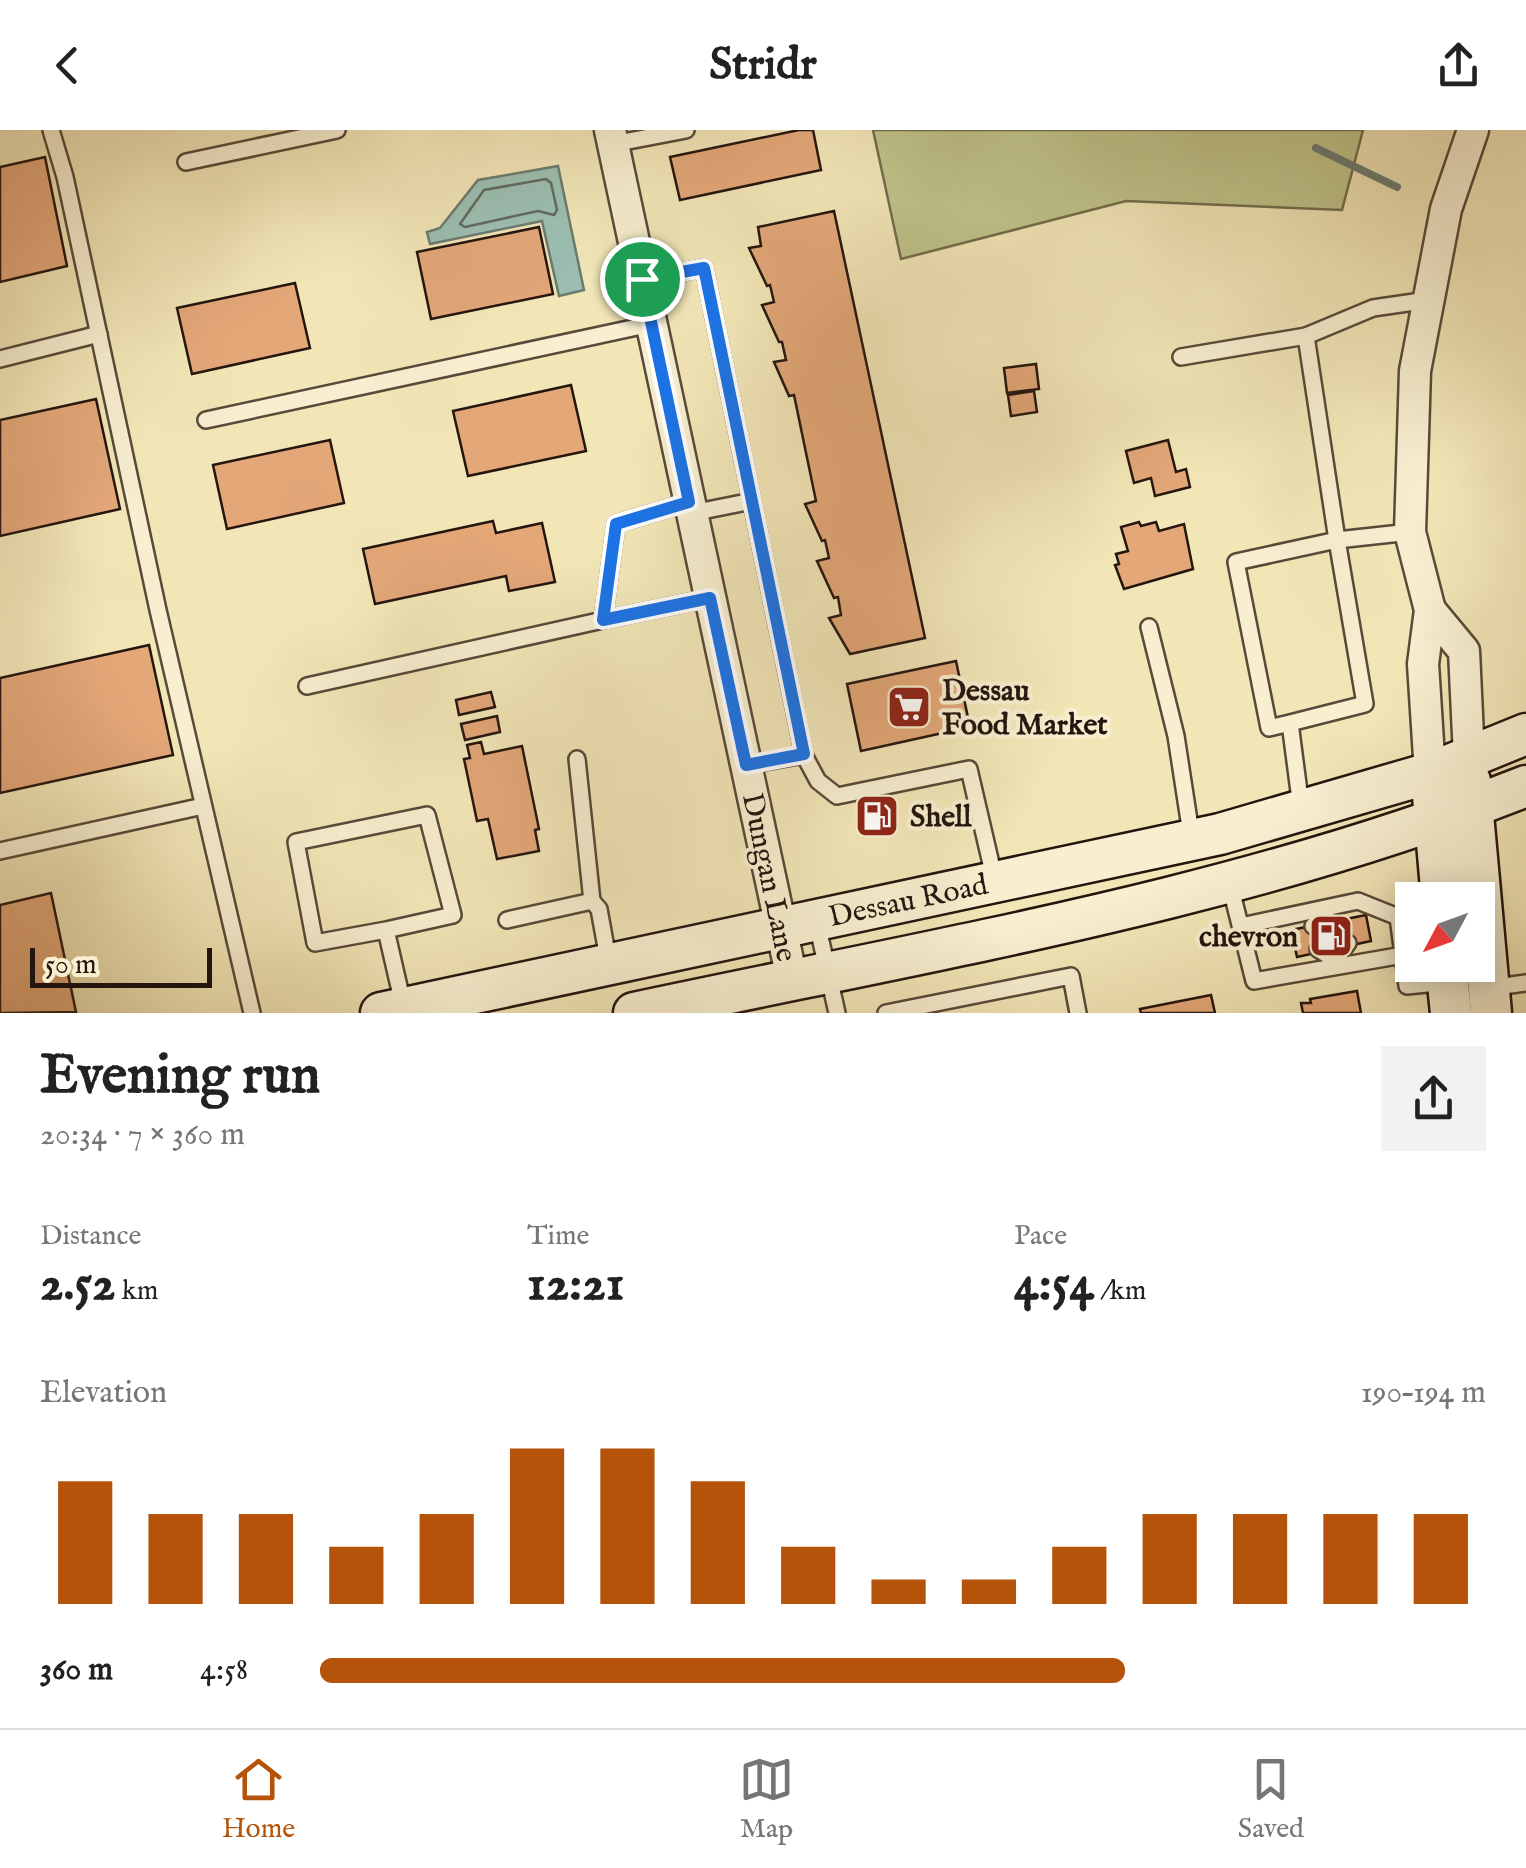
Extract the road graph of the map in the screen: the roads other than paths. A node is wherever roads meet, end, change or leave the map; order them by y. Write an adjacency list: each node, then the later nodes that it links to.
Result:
1 (51, 130): 10 (lane)
2 (336, 130): 6 (lane)
3 (686, 130): 5 (lane)
4 (1473, 130): 8 (street)
5 (612, 137): 7 (street, Dungan Lane)
6 (186, 162)
7 (642, 279): 9 (street, Dungan Lane); 15 (lane)
8 (1428, 300): 11 (lane); 17 (street)
9 (651, 324): 14 (lane); 16 (street, Dungan Lane)
10 (99, 334): 13 (lane); 44 (lane)
11 (1306, 336): 12 (lane); 18 (lane)
12 (1181, 357)
13 (0, 359)
14 (206, 420)
15 (752, 501): 16 (lane); 38 (lane)
16 (690, 507): 21 (street, Dungan Lane); 26 (lane)
17 (1410, 532): 18 (lane); 24 (street)
18 (1337, 540): 19 (lane); 23 (lane)
19 (1344, 581): 20 (lane); 25 (lane)
20 (1326, 586)
21 (710, 598): 26 (lane); 41 (street, Dungan Lane)
22 (1262, 602): 23 (lane)
23 (1244, 607): 30 (lane)
24 (1430, 610): 39 (street); 42 (street)
25 (1352, 618): 27 (lane); 31 (lane)
26 (603, 620): 35 (lane)
27 (1332, 623)
28 (1149, 626): 47 (lane)
29 (1270, 638): 30 (lane)
30 (1252, 643): 34 (lane)
31 (1359, 658): 32 (lane); 36 (lane)
32 (1342, 662)
33 (1278, 676): 34 (lane)
34 (1259, 680): 36 (lane)
35 (308, 686)
36 (1290, 724): 45 (lane)
37 (1526, 734): 39 (main road, Dessau Road)
38 (804, 754): 41 (lane); 49 (lane)
39 (1469, 757): 42 (main road, Dessau Road); 46 (main road)
40 (576, 759): 52 (lane)
41 (746, 765): 56 (street, Dungan Lane)
42 (1430, 773): 45 (main road, Dessau Road); 46 (main road)
43 (1526, 786): 46 (main road, Dessau Road)
44 (203, 806): 48 (lane); 70 (lane)
45 (1302, 811): 47 (main road, Dessau Road)
46 (1454, 814): 50 (main road); 51 (main road, Dessau Road); 68 (main road)
47 (1192, 840): 49 (main road, Dessau Road)
48 (0, 850)
49 (995, 882): 56 (main road, Dessau Road)
50 (1445, 882)
51 (1230, 884): 57 (lane); 65 (main road, Dessau Road)
52 (592, 901): 55 (lane); 64 (lane)
53 (1332, 913): 54 (lane); 57 (lane); 58 (lane)
54 (1395, 916)
55 (507, 920)
56 (798, 923): 64 (main road, Dessau Road); 65 (street, Dungan Lane)
57 (1240, 926): 63 (lane)
58 (1313, 926)
59 (386, 930): 59 (lane); 69 (lane)
60 (1348, 942): 63 (lane)
61 (1318, 949): 63 (lane)
62 (1395, 957): 63 (lane)
63 (1335, 963)
64 (608, 964): 69 (main road, Dessau Road)
65 (810, 975): 71 (main road, Dessau Road); 72 (lane)
66 (1406, 982): 67 (lane)
67 (1448, 987)
68 (1502, 995)
69 (392, 1011)
70 (252, 1013)
71 (634, 1013)
72 (837, 1013)
73 (886, 1013): 74 (lane)
74 (1078, 1013)

